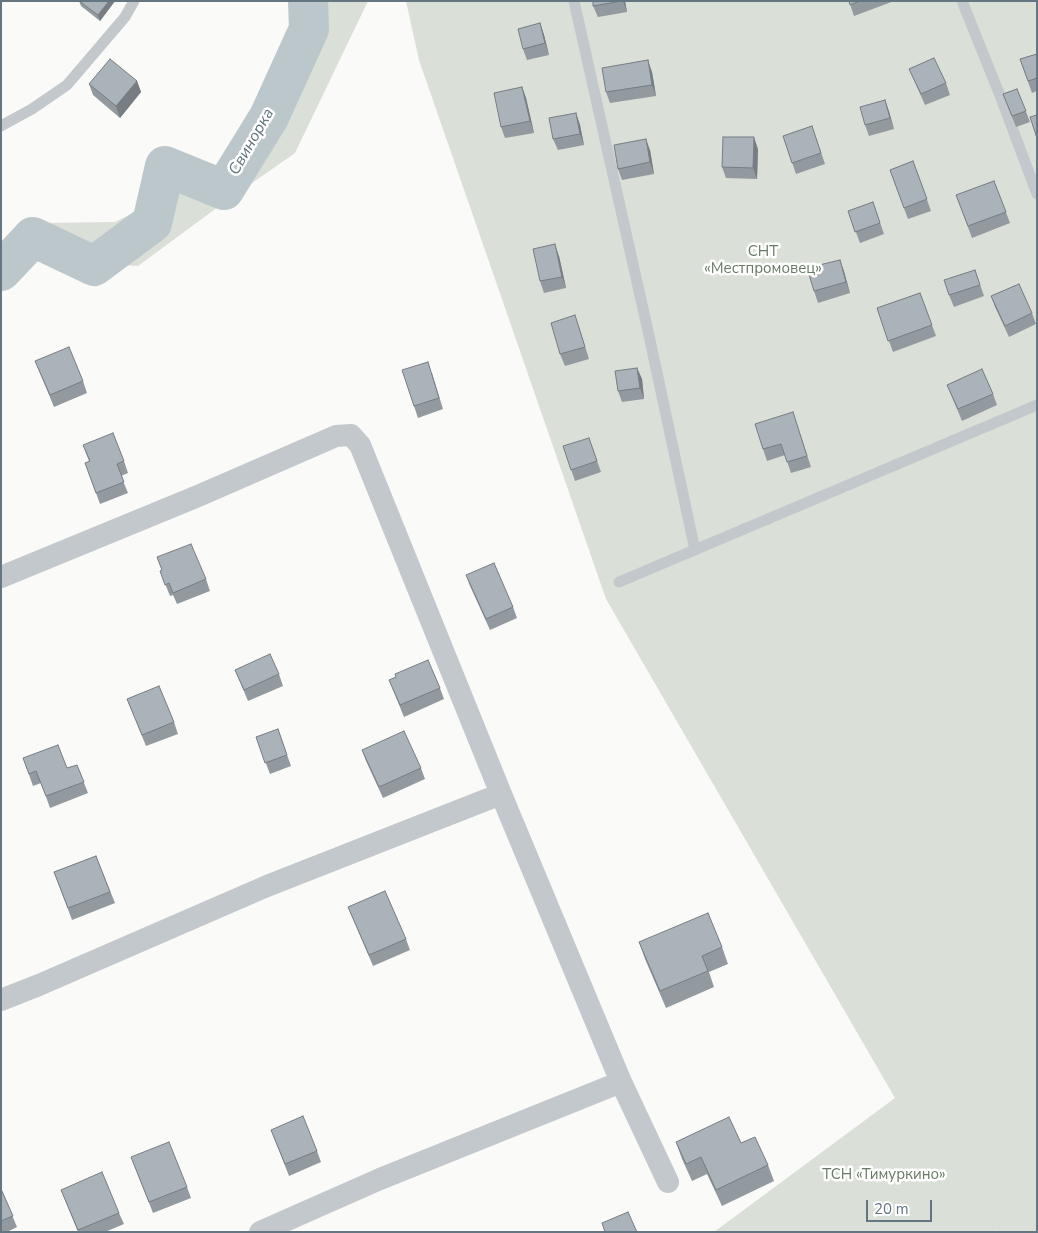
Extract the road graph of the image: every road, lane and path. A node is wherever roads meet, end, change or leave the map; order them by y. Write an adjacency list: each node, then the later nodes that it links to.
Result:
1 (134, 1): 4 (lane)
2 (574, 1): 7 (lane)
3 (962, 1): 5 (lane)
4 (1, 126)
5 (1037, 194)
6 (1037, 405): 7 (lane)
7 (695, 550): 9 (lane)
8 (1, 577): 10 (street)
9 (619, 582)
10 (501, 794): 11 (street); 12 (street)
11 (1, 1000)
12 (621, 1082): 13 (street); 14 (street)
13 (668, 1182)
14 (260, 1232)

